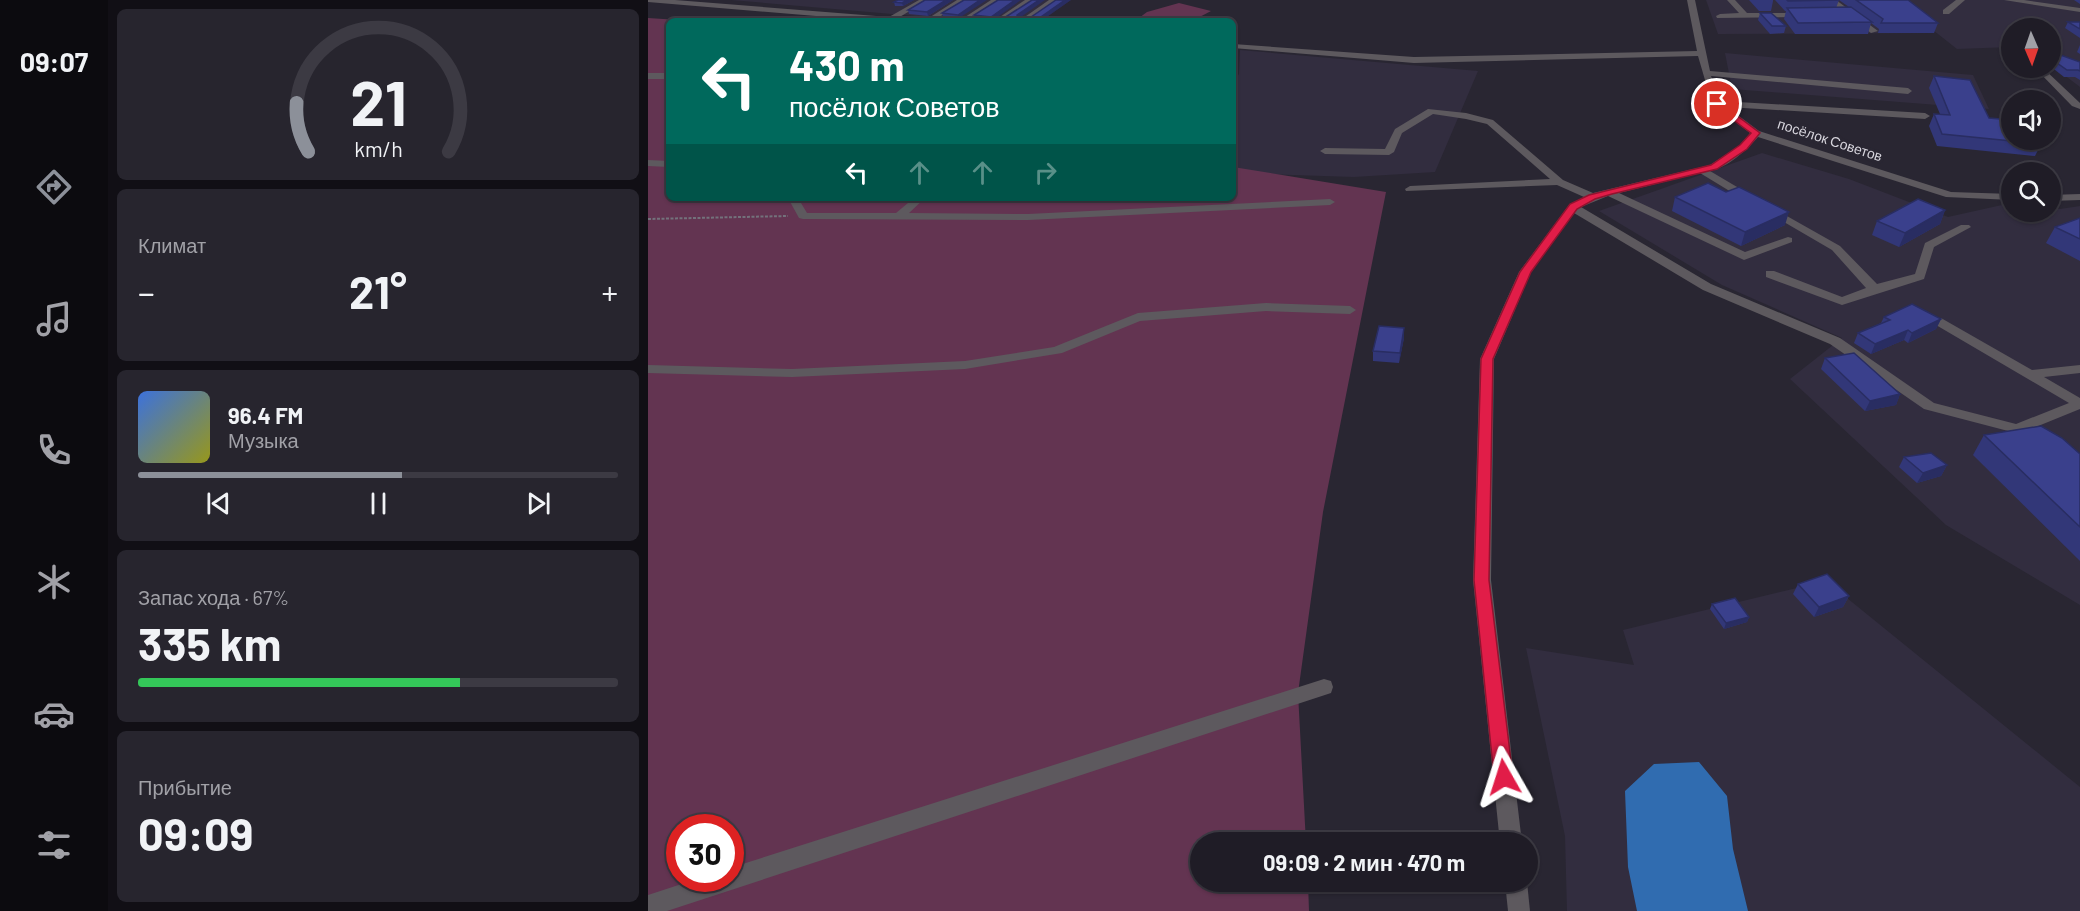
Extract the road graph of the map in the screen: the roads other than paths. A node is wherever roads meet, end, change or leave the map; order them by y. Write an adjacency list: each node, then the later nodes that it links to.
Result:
1 (648, 0): 21 (street)
2 (900, 0): 12 (street)
3 (962, 0): 23 (street)
4 (996, 0): 24 (street)
5 (1030, 0): 25 (street)
6 (1053, 0): 26 (street)
7 (1691, 0): 29 (street)
8 (1731, 0): 20 (street)
9 (1831, 0): 17 (street)
10 (1961, 0): 15 (street)
11 (2008, 0): 13 (street)
12 (923, 1): 22 (street)
13 (2019, 1): 14 (street)
14 (2080, 10)
15 (1947, 12)
16 (1837, 14): 17 (street)
17 (1848, 14): 27 (street)
18 (1815, 15): 20 (street)
19 (1719, 16): 20 (street)
20 (1745, 16)
21 (866, 18)
22 (893, 18)
23 (933, 18)
24 (968, 18)
25 (1003, 18)
26 (1027, 18)
27 (1874, 31)
28 (1236, 46): 29 (street)
29 (1703, 52): 30 (street)
30 (1706, 73): 34 (street); 35 (street)
31 (648, 76): 32 (street)
32 (666, 76)
33 (2049, 78): 36 (street)
34 (1908, 91)
35 (1717, 104): 37 (street); 38 (street, посёлок Советов)
36 (2080, 106)
37 (1925, 116)
38 (1756, 133): 42 (street); 46 (street, посёлок Советов)
39 (1325, 151): 43 (street)
40 (648, 163): 41 (street)
41 (666, 164)
42 (1701, 170): 45 (street); 60 (street)
43 (1559, 182): 44 (street); 48 (street)
44 (1410, 189)
45 (1609, 192): 48 (street); 58 (street)
46 (2001, 196)
47 (2080, 196): 50 (street)
48 (1592, 197): 55 (street)
49 (2061, 198): 50 (street)
50 (2065, 198): 54 (street)
51 (795, 201): 56 (street)
52 (917, 201): 56 (street)
53 (1330, 202): 56 (street)
54 (2080, 205)
55 (1573, 207): 67 (street); 70 (street)
56 (898, 217)
57 (1965, 227): 60 (street)
58 (1788, 240)
59 (1770, 274): 60 (street)
60 (1874, 289)
61 (1350, 310): 63 (street)
62 (1941, 322): 65 (street)
63 (648, 369)
64 (2080, 369): 65 (street)
65 (2031, 374): 66 (street)
66 (2080, 404): 67 (street)
67 (2018, 429): 68 (street)
68 (2044, 447)
69 (1324, 687): 72 (street)
70 (1510, 832)
71 (1517, 892): 73 (street)
72 (648, 906)
73 (1519, 911)

